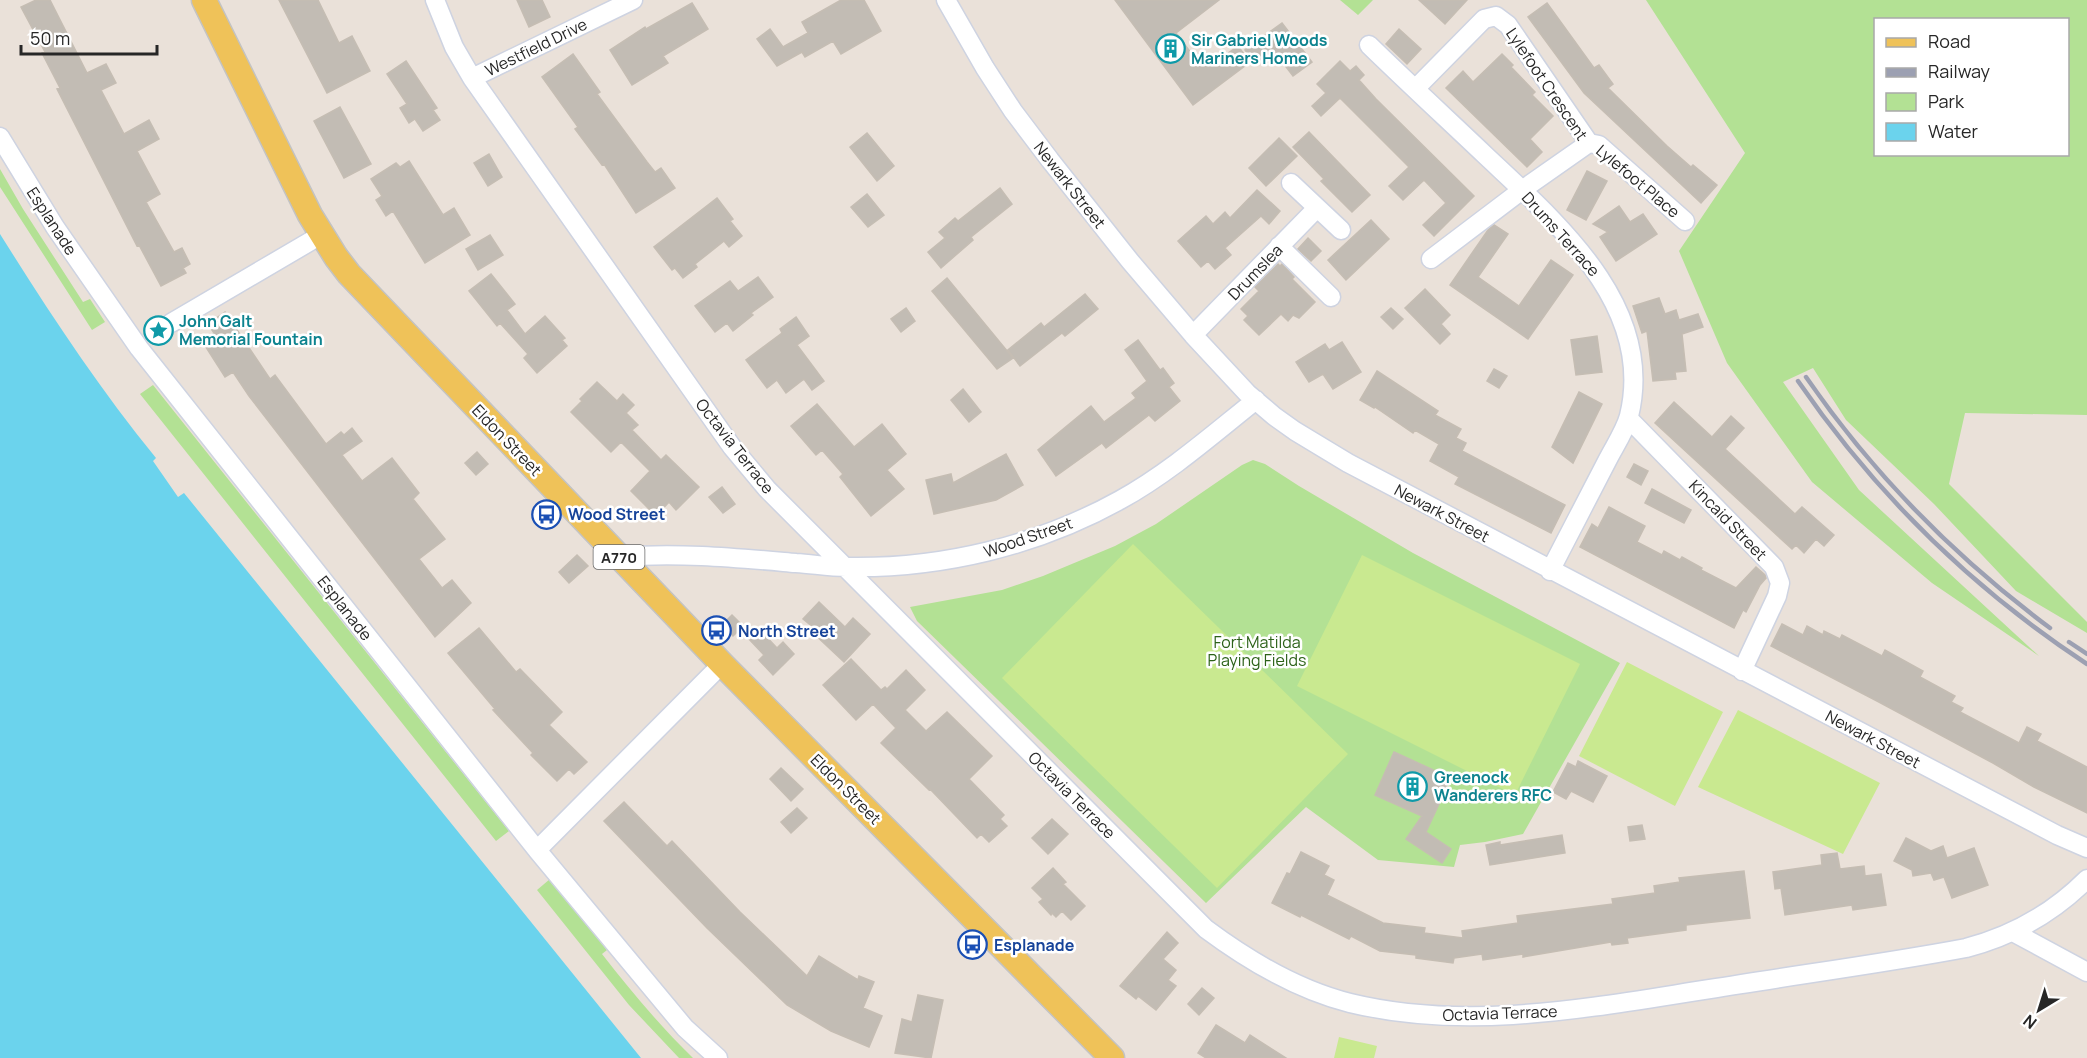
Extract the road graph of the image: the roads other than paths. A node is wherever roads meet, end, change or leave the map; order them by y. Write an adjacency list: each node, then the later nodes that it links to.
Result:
1 (204, 0): 15 (main road, Eldon Street / A770)
2 (435, 0): 6 (street, Octavia Terrace)
3 (633, 0): 6 (street, Westfield Drive)
4 (946, 0): 20 (street, Newark Street)
5 (1369, 45): 7 (street, Drums Terrace)
6 (472, 78): 24 (street, Octavia Terrace)
7 (1415, 89): 9 (street, Lylefoot Crescent); 11 (street, Drums Terrace)
8 (0, 137): 29 (street, Esplanade)
9 (1589, 143): 11 (street, Lylefoot Crescent); 13 (street, Lylefoot Place)
10 (1291, 183): 12 (street)
11 (1521, 190): 17 (street, Lylefoot Crescent); 22 (street, Drums Terrace)
12 (1317, 208): 14 (street); 16 (street, Drumslea)
13 (1685, 221)
14 (1341, 231)
15 (321, 235): 19 (street); 23 (main road, Eldon Street / A770)
16 (1280, 246): 18 (street); 20 (street, Drumslea)
17 (1431, 259)
18 (1330, 297)
19 (171, 323)
20 (1193, 335): 21 (street, Newark Street)
21 (1256, 400): 24 (street, Wood Street); 25 (street, Newark Street)
22 (1629, 418): 25 (street, Drums Terrace); 27 (street, Kincaid Street)
23 (620, 557): 24 (street, Wood Street); 26 (main road, Eldon Street / A770)
24 (843, 567): 31 (street, Octavia Terrace)
25 (1550, 571): 27 (street, Newark Street)
26 (722, 664): 29 (street); 34 (main road, Eldon Street / A770)
27 (1742, 671): 28 (street, Newark Street)
28 (2087, 848)
29 (537, 850): 33 (street, Esplanade)
30 (2087, 879): 31 (street, Octavia Terrace)
31 (2013, 932): 32 (street)
32 (2087, 972)
33 (718, 1058)
34 (1112, 1058)

